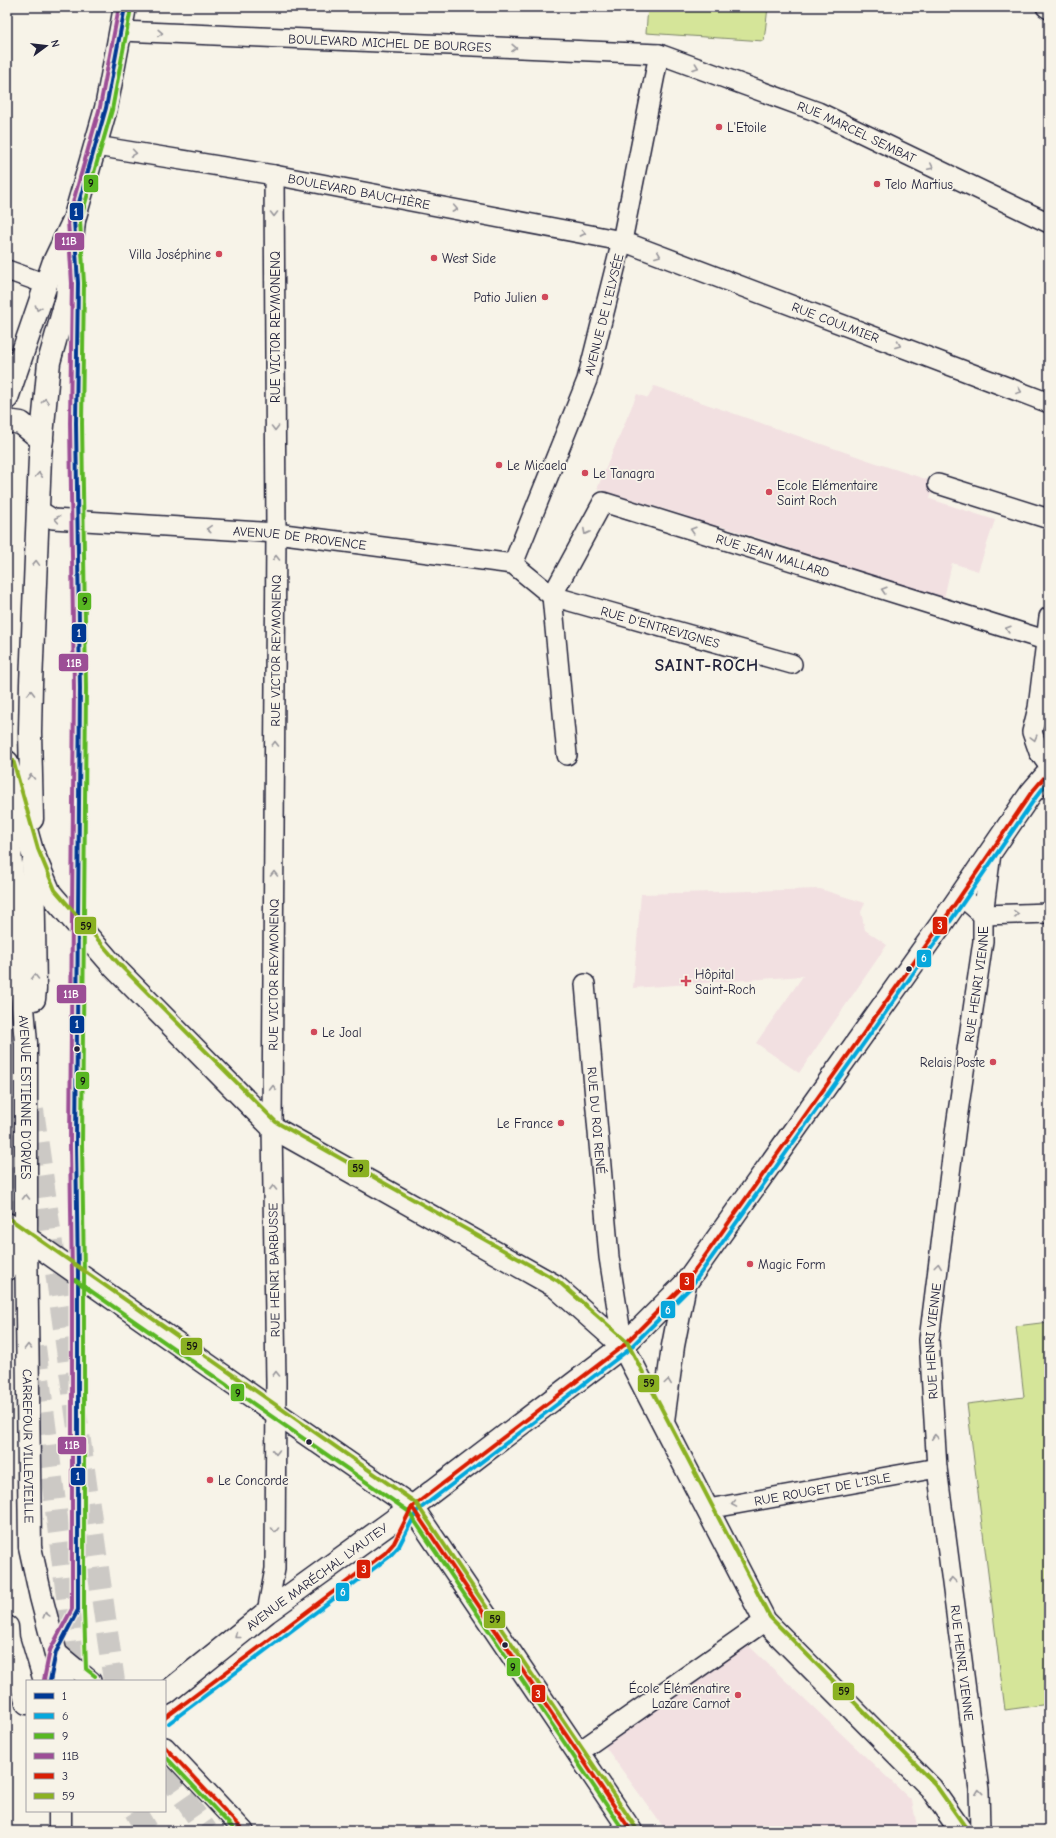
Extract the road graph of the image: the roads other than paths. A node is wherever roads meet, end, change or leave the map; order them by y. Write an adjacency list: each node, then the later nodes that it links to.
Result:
1 (125, 7): 4 (main road)
2 (1046, 7): 3 (street)
3 (1049, 9)
4 (121, 32): 5 (street, BOULEVARD MICHEL DE BOURGES, one-way to 5); 6 (main road)
5 (659, 54): 9 (street, RUE MARCEL SEMBAT, one-way to 9); 10 (street, AVENUE DE L'ELYSÉE)
6 (96, 146): 7 (street, BOULEVARD BAUCHIÈRE, one-way to 7); 8 (main road)
7 (274, 175): 10 (street, BOULEVARD BAUCHIÈRE, one-way to 10); 20 (street, RUE VICTOR REYMONENQ, one-way to 20)
8 (74, 220): 12 (main road); 16 (main road, one-way to 8)
9 (1049, 223)
10 (622, 241): 14 (street, RUE COULMIER, one-way to 14); 21 (street, AVENUE DE L'ELYSÉE)
11 (7, 270): 12 (street)
12 (46, 284): 13 (main road, one-way to 13)
13 (7, 398)
14 (1049, 403)
15 (7, 421): 16 (main road)
16 (42, 440): 18 (main road, one-way to 16)
17 (938, 484): 19 (street)
18 (38, 510): 20 (street, AVENUE DE PROVENCE, one-way to 18); 32 (main road, one-way to 18)
19 (1049, 519)
20 (276, 533): 21 (street, AVENUE DE PROVENCE); 39 (street, RUE VICTOR REYMONENQ, one-way to 20)
21 (513, 564): 22 (street)
22 (552, 596): 24 (street, RUE JEAN MALLARD, one-way to 22); 25 (street, RUE D'ENTREVIGNES); 27 (street)
23 (1049, 617): 24 (street)
24 (1046, 640): 26 (street)
25 (792, 664)
26 (1044, 715): 29 (street, one-way to 29)
27 (567, 755)
28 (7, 762): 32 (main road)
29 (1049, 766)
30 (1049, 772): 33 (main road)
31 (7, 816): 38 (main road, AVENUE ESTIENNE D'ORVES)
32 (32, 851): 38 (main road, one-way to 32); 39 (main road)
33 (991, 853): 34 (main road); 36 (street, RUE HENRI VIENNE)
34 (961, 896): 36 (street); 43 (main road)
35 (1049, 912): 36 (street, one-way to 35)
36 (983, 915): 47 (street, RUE HENRI VIENNE, one-way to 36)
37 (585, 984): 44 (street, RUE DU ROI RENÉ)
38 (26, 1043): 41 (main road, AVENUE ESTIENNE D'ORVES, one-way to 38)
39 (272, 1126): 44 (main road); 45 (street, RUE HENRI BARBUSSE, one-way to 39)
40 (7, 1224): 41 (main road)
41 (26, 1236): 42 (main road); 45 (main road); 53 (main road, CARREFOUR VILLEVIEILLE, one-way to 41)
42 (7, 1269)
43 (685, 1284): 44 (main road, AVENUE MARÉCHAL LYAUTEY); 46 (main road, one-way to 43)
44 (623, 1346): 46 (main road); 48 (main road, AVENUE MARÉCHAL LYAUTEY)
45 (276, 1413): 48 (main road); 50 (street, RUE HENRI BARBUSSE, one-way to 50)
46 (663, 1421): 49 (main road)
47 (937, 1468): 49 (street, RUE ROUGET DE L'ISLE, one-way to 49); 65 (street, RUE HENRI VIENNE, one-way to 47)
48 (412, 1507): 50 (main road, AVENUE MARÉCHAL LYAUTEY); 59 (main road)
49 (708, 1509): 51 (main road)
50 (267, 1612): 56 (main road, AVENUE MARÉCHAL LYAUTEY, one-way to 56)
51 (765, 1621): 59 (street); 64 (main road)
52 (7, 1633): 57 (main road)
53 (56, 1652): 54 (main road, CARREFOUR VILLEVIEILLE); 55 (street)
54 (63, 1680)
55 (90, 1680)
56 (166, 1693)
57 (26, 1700)
58 (166, 1747): 62 (street)
59 (577, 1753): 63 (main road)
60 (60, 1812): 61 (main road)
61 (60, 1831)
62 (244, 1831)
63 (631, 1831)
64 (961, 1831)
65 (980, 1831)

